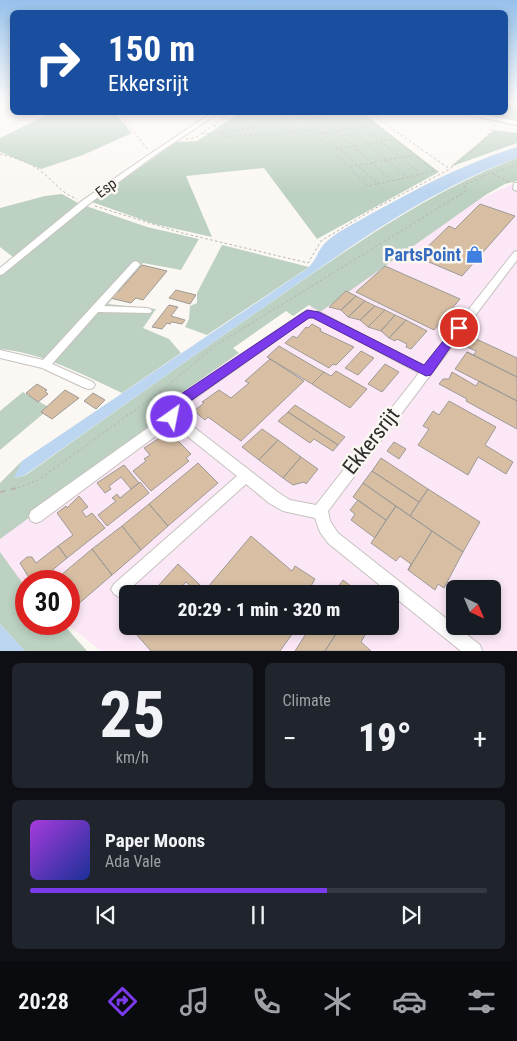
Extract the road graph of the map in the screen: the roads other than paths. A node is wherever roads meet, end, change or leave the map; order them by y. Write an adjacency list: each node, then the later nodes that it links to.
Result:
1 (187, 132): 4 (street, Esp)
2 (517, 254): 9 (street, Ekkersrijt)
3 (136, 264): 5 (street)
4 (0, 272)
5 (97, 309): 6 (street); 8 (street)
6 (147, 311)
7 (0, 354): 8 (street)
8 (45, 365): 10 (street)
9 (426, 372): 11 (street); 13 (street, Ekkersrijt)
10 (89, 384)
11 (173, 411): 12 (street); 14 (street)
12 (246, 476): 13 (street); 15 (street)
13 (320, 512): 16 (street)
14 (36, 516)
15 (123, 585)
16 (474, 651)

